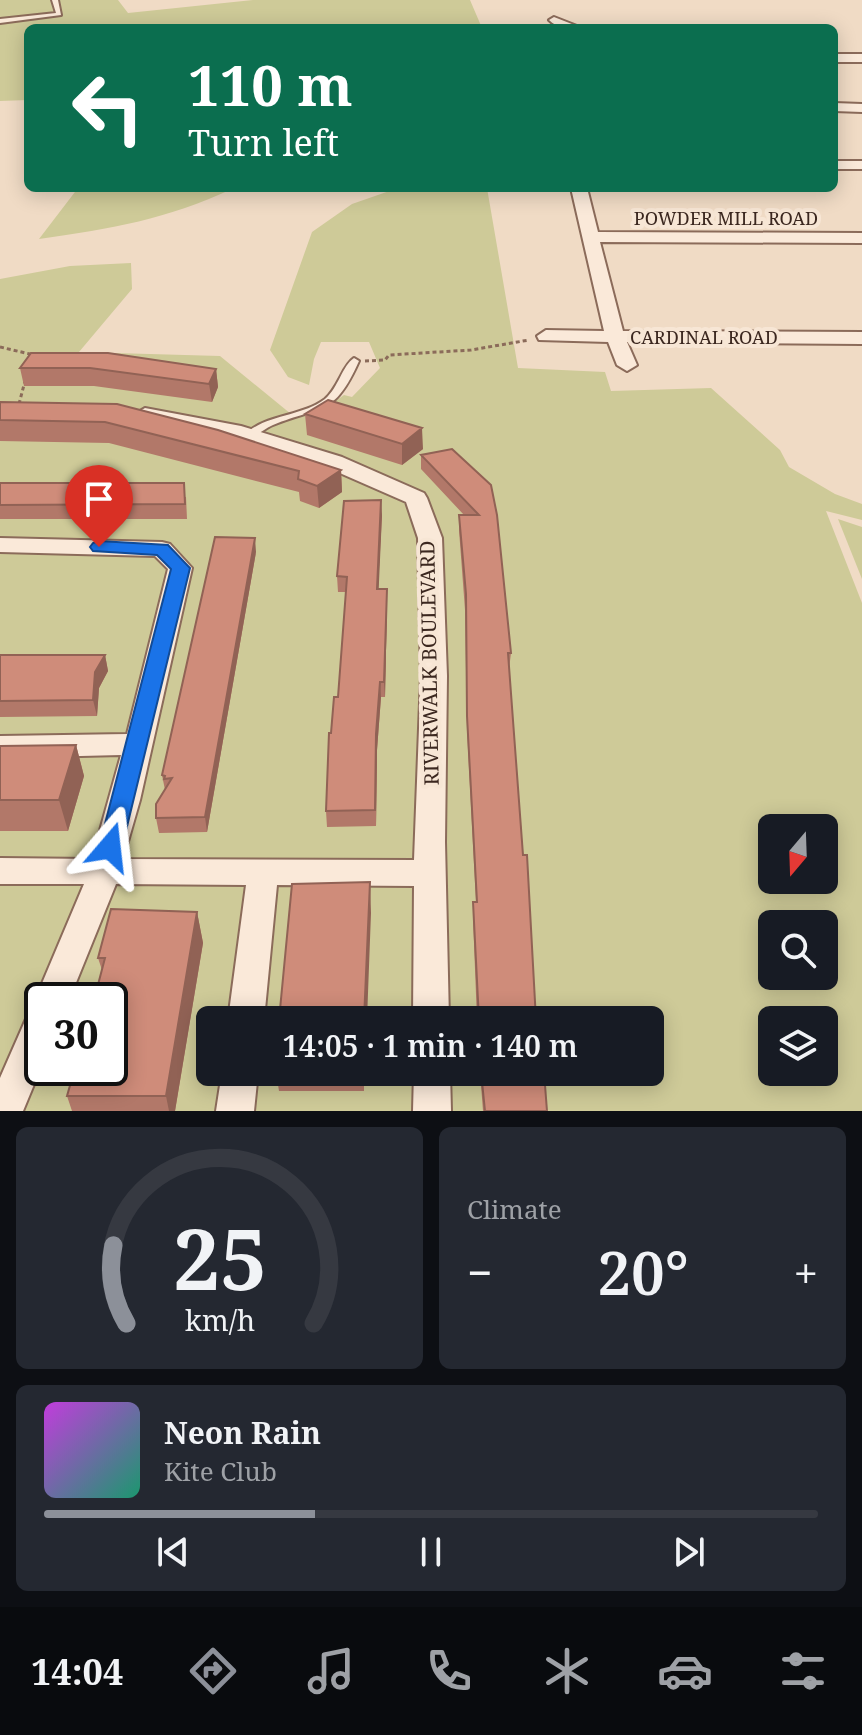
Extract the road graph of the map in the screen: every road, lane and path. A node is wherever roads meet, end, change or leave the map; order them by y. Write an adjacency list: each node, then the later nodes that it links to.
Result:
1 (55, 0): 3 (lane)
2 (554, 20): 4 (street)
3 (0, 21)
4 (564, 24)
5 (838, 58): 6 (street)
6 (862, 58)
7 (838, 107): 8 (street)
8 (862, 108)
9 (838, 165): 10 (street)
10 (862, 165)
11 (580, 192): 12 (street)
12 (591, 237): 13 (street, POWDER MILL ROAD); 15 (street)
13 (862, 238)
14 (546, 336): 15 (street, CARDINAL ROAD); 19 (path)
15 (616, 337): 16 (street, CARDINAL ROAD); 21 (street)
16 (856, 338): 18 (street)
17 (0, 347): 20 (path)
18 (862, 359)
19 (354, 361): 25 (lane)
20 (28, 365)
21 (627, 365)
22 (26, 376): 23 (path)
23 (19, 404)
24 (120, 409): 25 (street, RIVERWALK BOULEVARD)
25 (249, 435): 32 (street, RIVERWALK BOULEVARD)
26 (0, 545): 27 (street)
27 (138, 744): 28 (street); 30 (street)
28 (0, 747)
29 (0, 871): 30 (street)
30 (103, 871): 31 (street); 33 (street)
31 (263, 872): 32 (street); 34 (street)
32 (430, 873): 35 (street, RIVERWALK BOULEVARD)
33 (60, 982)
34 (248, 1006)
35 (431, 1006)
36 (24, 1065): 39 (street)
37 (238, 1086): 40 (street)
38 (432, 1086): 41 (street)
39 (4, 1111)
40 (235, 1111)
41 (432, 1111)

